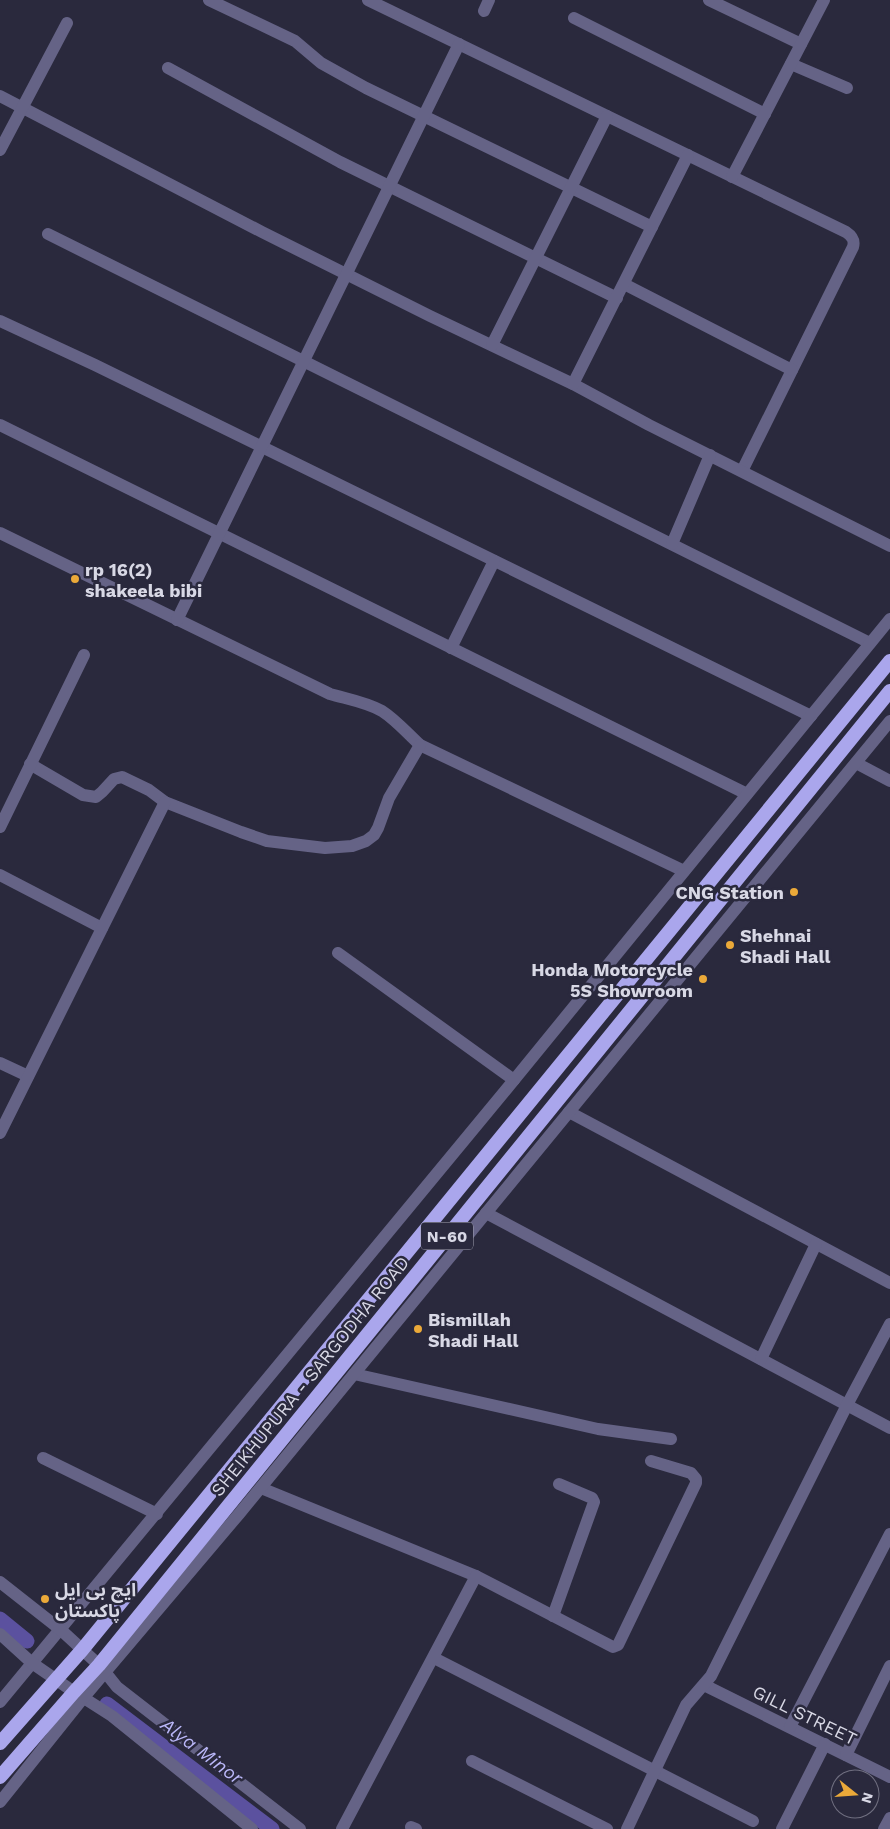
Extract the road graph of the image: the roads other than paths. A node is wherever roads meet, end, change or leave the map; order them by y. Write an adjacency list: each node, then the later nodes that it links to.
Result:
1 (209, 0): 15 (street)
2 (368, 0): 7 (street)
3 (709, 0): 8 (street)
4 (824, 0): 8 (street)
5 (574, 18): 14 (street)
6 (67, 22): 13 (street)
7 (459, 44): 15 (street); 16 (street)
8 (801, 44): 9 (street)
9 (791, 64): 11 (street); 14 (street)
10 (168, 68): 20 (street)
11 (847, 88)
12 (0, 96): 13 (street)
13 (22, 107): 17 (street); 25 (street)
14 (765, 114): 19 (street)
15 (424, 116): 20 (street); 21 (street)
16 (608, 116): 18 (street); 21 (street)
17 (0, 150)
18 (688, 155): 19 (street); 22 (street)
19 (732, 177): 31 (street)
20 (390, 186): 24 (street); 25 (street)
21 (571, 188): 22 (street); 24 (street)
22 (652, 227): 26 (street)
23 (48, 234): 30 (street)
24 (536, 258): 27 (street); 29 (street)
25 (346, 274): 29 (street); 30 (street)
26 (624, 284): 27 (street); 31 (street)
27 (616, 298): 32 (street)
28 (0, 321): 34 (street)
29 (492, 345): 32 (street)
30 (304, 361): 34 (street); 39 (street)
31 (792, 370): 36 (street)
32 (573, 384): 35 (street)
33 (0, 425): 38 (street)
34 (262, 448): 38 (street); 41 (street)
35 (710, 455): 36 (street); 39 (street)
36 (742, 471): 40 (street)
37 (0, 533): 43 (street)
38 (220, 534): 43 (street); 45 (street)
39 (672, 544): 44 (street)
40 (890, 546)
41 (494, 561): 45 (street); 49 (street)
42 (890, 619): 44 (street)
43 (177, 620): 51 (street)
44 (870, 643): 49 (street)
45 (451, 648): 55 (street)
46 (84, 655): 53 (street)
47 (890, 661): 87 (highway, SHEIKHUPURA - SARGODHA ROAD / N-60)
48 (890, 691): 91 (highway, SHEIKHUPURA - SARGODHA ROAD / N-60)
49 (811, 716): 55 (street)
50 (890, 721): 52 (street)
51 (420, 745): 56 (street); 58 (street)
52 (856, 763): 54 (street); 65 (street)
53 (30, 764): 56 (street); 57 (street)
54 (890, 780)
55 (747, 794): 58 (street)
56 (165, 802): 60 (street)
57 (0, 826)
58 (684, 871): 64 (street)
59 (0, 875): 60 (street)
60 (102, 928): 63 (street)
61 (338, 953): 64 (street)
62 (0, 1063): 63 (street)
63 (28, 1076): 66 (street)
64 (514, 1080): 80 (street)
65 (569, 1112): 67 (street); 68 (street)
66 (0, 1133)
67 (486, 1213): 71 (street); 72 (street)
68 (816, 1244): 69 (street); 71 (street)
69 (890, 1284)
70 (890, 1324): 73 (street)
71 (761, 1359): 73 (street)
72 (354, 1374): 75 (street); 79 (street)
73 (847, 1405): 74 (street); 93 (street)
74 (890, 1428)
75 (671, 1439)
76 (43, 1458): 80 (street)
77 (651, 1461): 84 (street)
78 (559, 1484): 84 (street)
79 (261, 1488): 82 (street); 91 (street)
80 (157, 1514): 85 (street)
81 (890, 1534): 96 (street)
82 (476, 1576): 84 (street); 88 (street)
83 (0, 1582): 85 (street)
84 (553, 1616)
85 (60, 1630): 87 (street); 89 (street)
86 (0, 1634): 89 (street)
87 (82, 1650): 91 (street); 92 (highway, SHEIKHUPURA - SARGODHA ROAD / N-60)
88 (434, 1658): 101 (street); 109 (street)
89 (32, 1663): 92 (street); 95 (street)
90 (890, 1666): 99 (street)
91 (102, 1669): 94 (highway, SHEIKHUPURA - SARGODHA ROAD / N-60); 108 (street)
92 (56, 1679): 94 (street); 97 (highway, SHEIKHUPURA - SARGODHA ROAD / N-60)
93 (704, 1685): 96 (street, GILL STREET); 101 (street)
94 (79, 1695): 102 (highway, SHEIKHUPURA - SARGODHA ROAD / N-60); 104 (street); 107 (street)
95 (0, 1702)
96 (790, 1727): 98 (street, GILL STREET)
97 (0, 1743)
98 (825, 1744): 99 (street, GILL STREET); 112 (street)
99 (846, 1755): 103 (street, GILL STREET)
100 (472, 1761): 110 (street)
101 (654, 1771): 106 (street); 111 (street)
102 (0, 1777)
103 (890, 1777)
104 (0, 1802)
105 (890, 1818): 113 (street)
106 (753, 1821)
107 (252, 1829)
108 (300, 1829)
109 (342, 1829)
110 (607, 1829)
111 (627, 1829)
112 (782, 1829)
113 (884, 1829)

